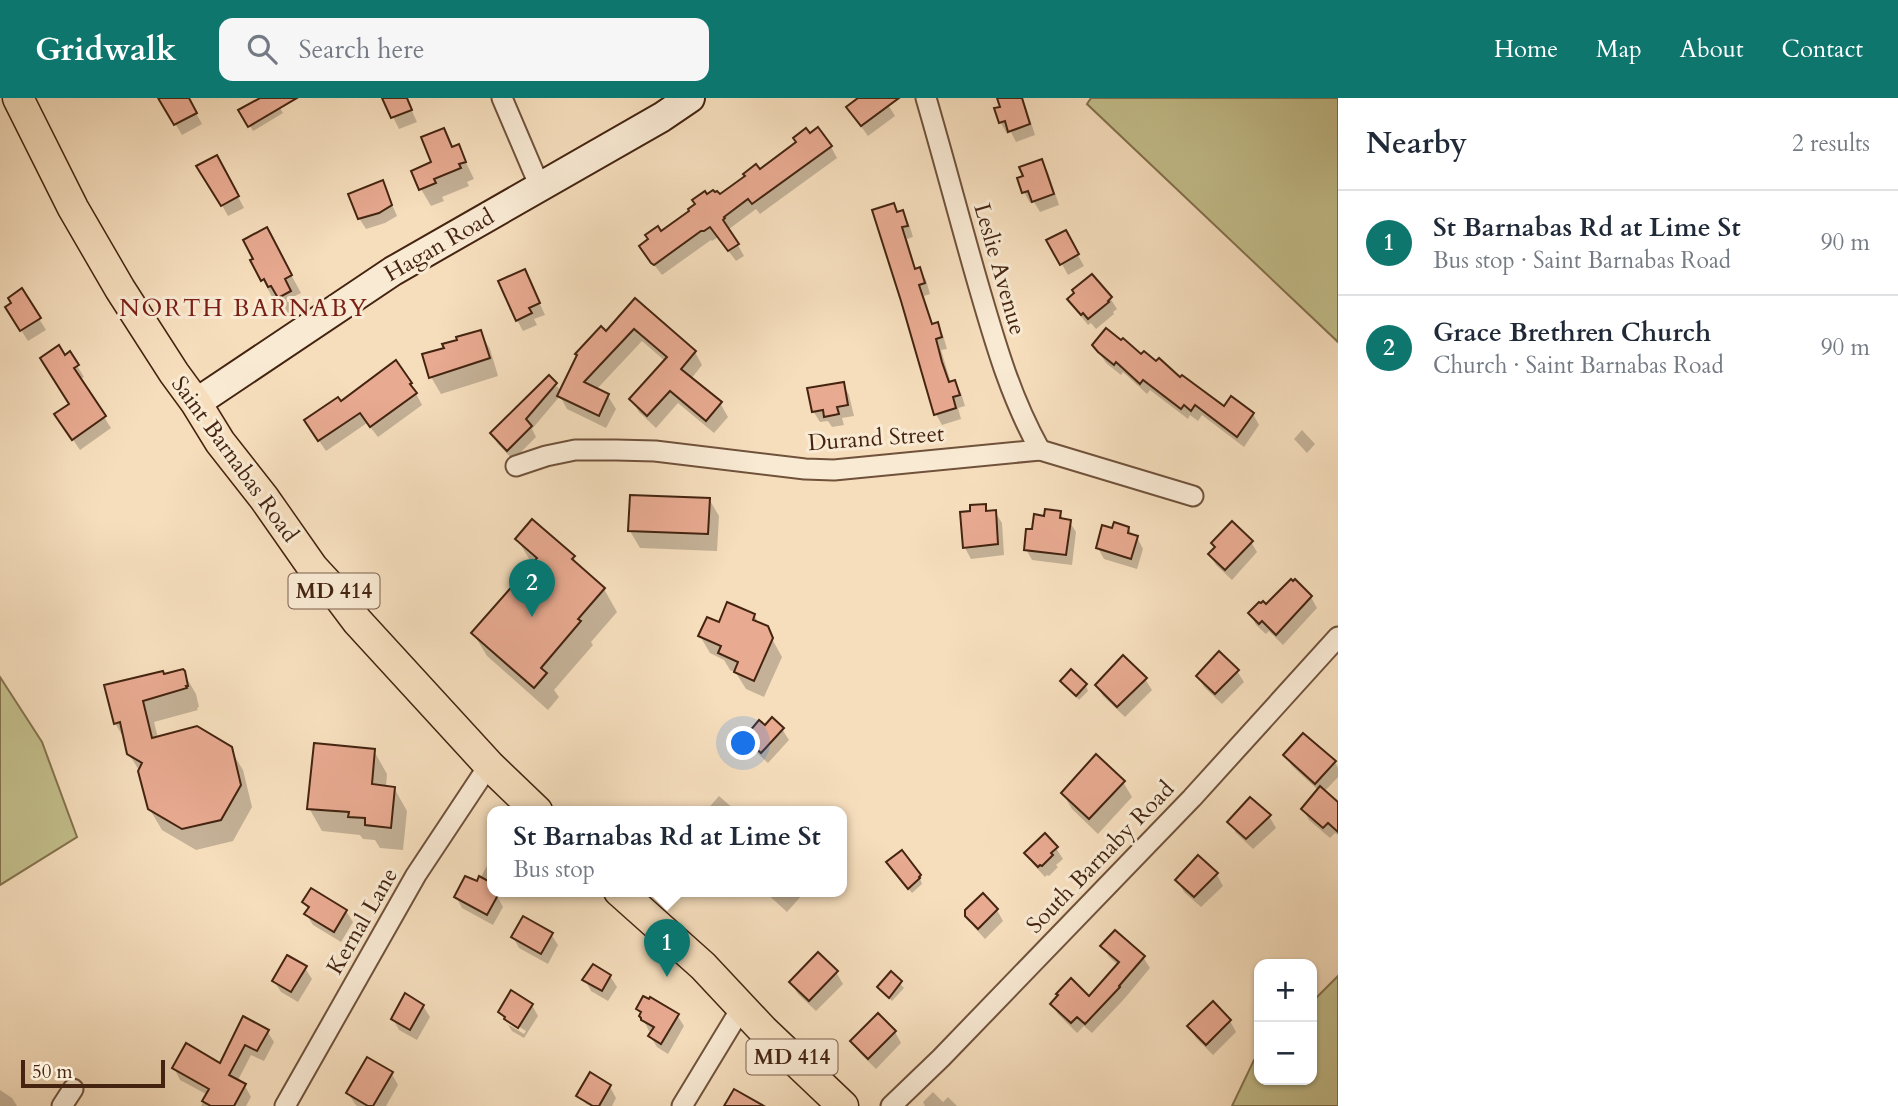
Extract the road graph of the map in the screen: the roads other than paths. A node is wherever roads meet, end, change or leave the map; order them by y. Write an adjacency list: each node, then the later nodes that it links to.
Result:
1 (18, 98): 6 (main road, Saint Barnabas Road / MD 414)
2 (502, 98): 5 (street)
3 (690, 98): 5 (street, Hagan Road)
4 (926, 98): 7 (street, Leslie Avenue)
5 (540, 187): 6 (street, Hagan Road)
6 (196, 403): 11 (main road, Saint Barnabas Road / MD 414)
7 (1040, 450): 8 (street, Durand Street); 9 (street, Durand Street)
8 (516, 466)
9 (1193, 496)
10 (1338, 637): 20 (street, South Barnaby Road)
11 (489, 765): 12 (main road, Saint Barnabas Road / MD 414); 17 (street, Kernal Lane)
12 (532, 806)
13 (626, 897): 14 (main road, MD 414)
14 (742, 1007): 18 (street); 19 (main road, MD 414)
15 (73, 1088): 16 (street)
16 (62, 1106)
17 (285, 1106)
18 (682, 1106)
19 (843, 1106)
20 (891, 1106)

